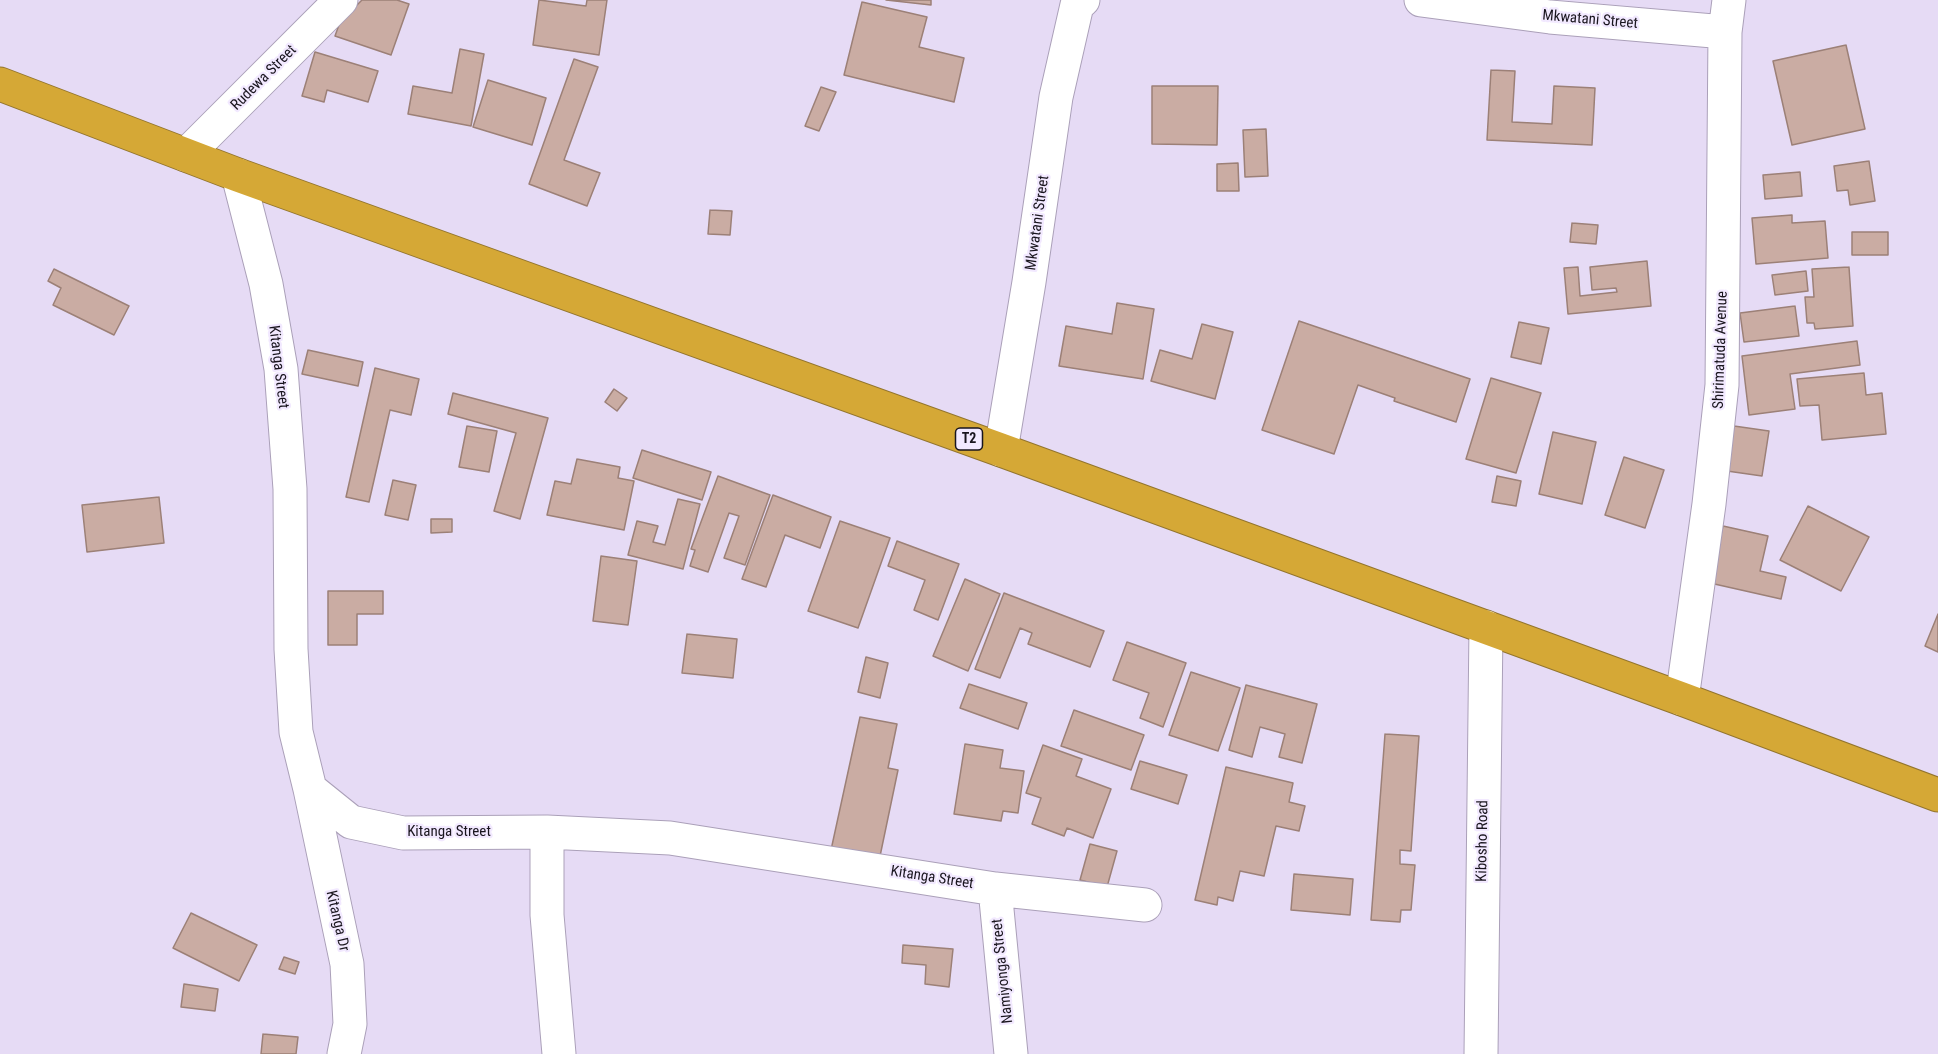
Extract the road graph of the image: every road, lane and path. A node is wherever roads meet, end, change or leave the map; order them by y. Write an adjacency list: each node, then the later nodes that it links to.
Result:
1 (342, 0): 6 (street, Rudewa Street)
2 (1083, 0): 8 (street, Mkwatani Street)
3 (1421, 0): 4 (street, Mkwatani Street)
4 (1727, 16): 10 (street, Shirimatuda Avenue)
5 (0, 84): 6 (highway, T2)
6 (186, 155): 7 (highway, T2)
7 (238, 175): 8 (highway, T2); 11 (street, Kitanga Street)
8 (1001, 450): 9 (highway, T2)
9 (1486, 627): 10 (highway, T2); 19 (street, Kibosho Road)
10 (1682, 699): 12 (highway, T2)
11 (310, 789): 13 (street, Kitanga Street); 16 (street, Kitanga Dr)
12 (1938, 795)
13 (547, 832): 14 (street, Kitanga Street); 17 (street)
14 (995, 888): 15 (street, Kitanga Street); 18 (street, Namiyonga Street)
15 (1145, 905)
16 (344, 1054)
17 (559, 1054)
18 (1011, 1054)
19 (1481, 1054)

